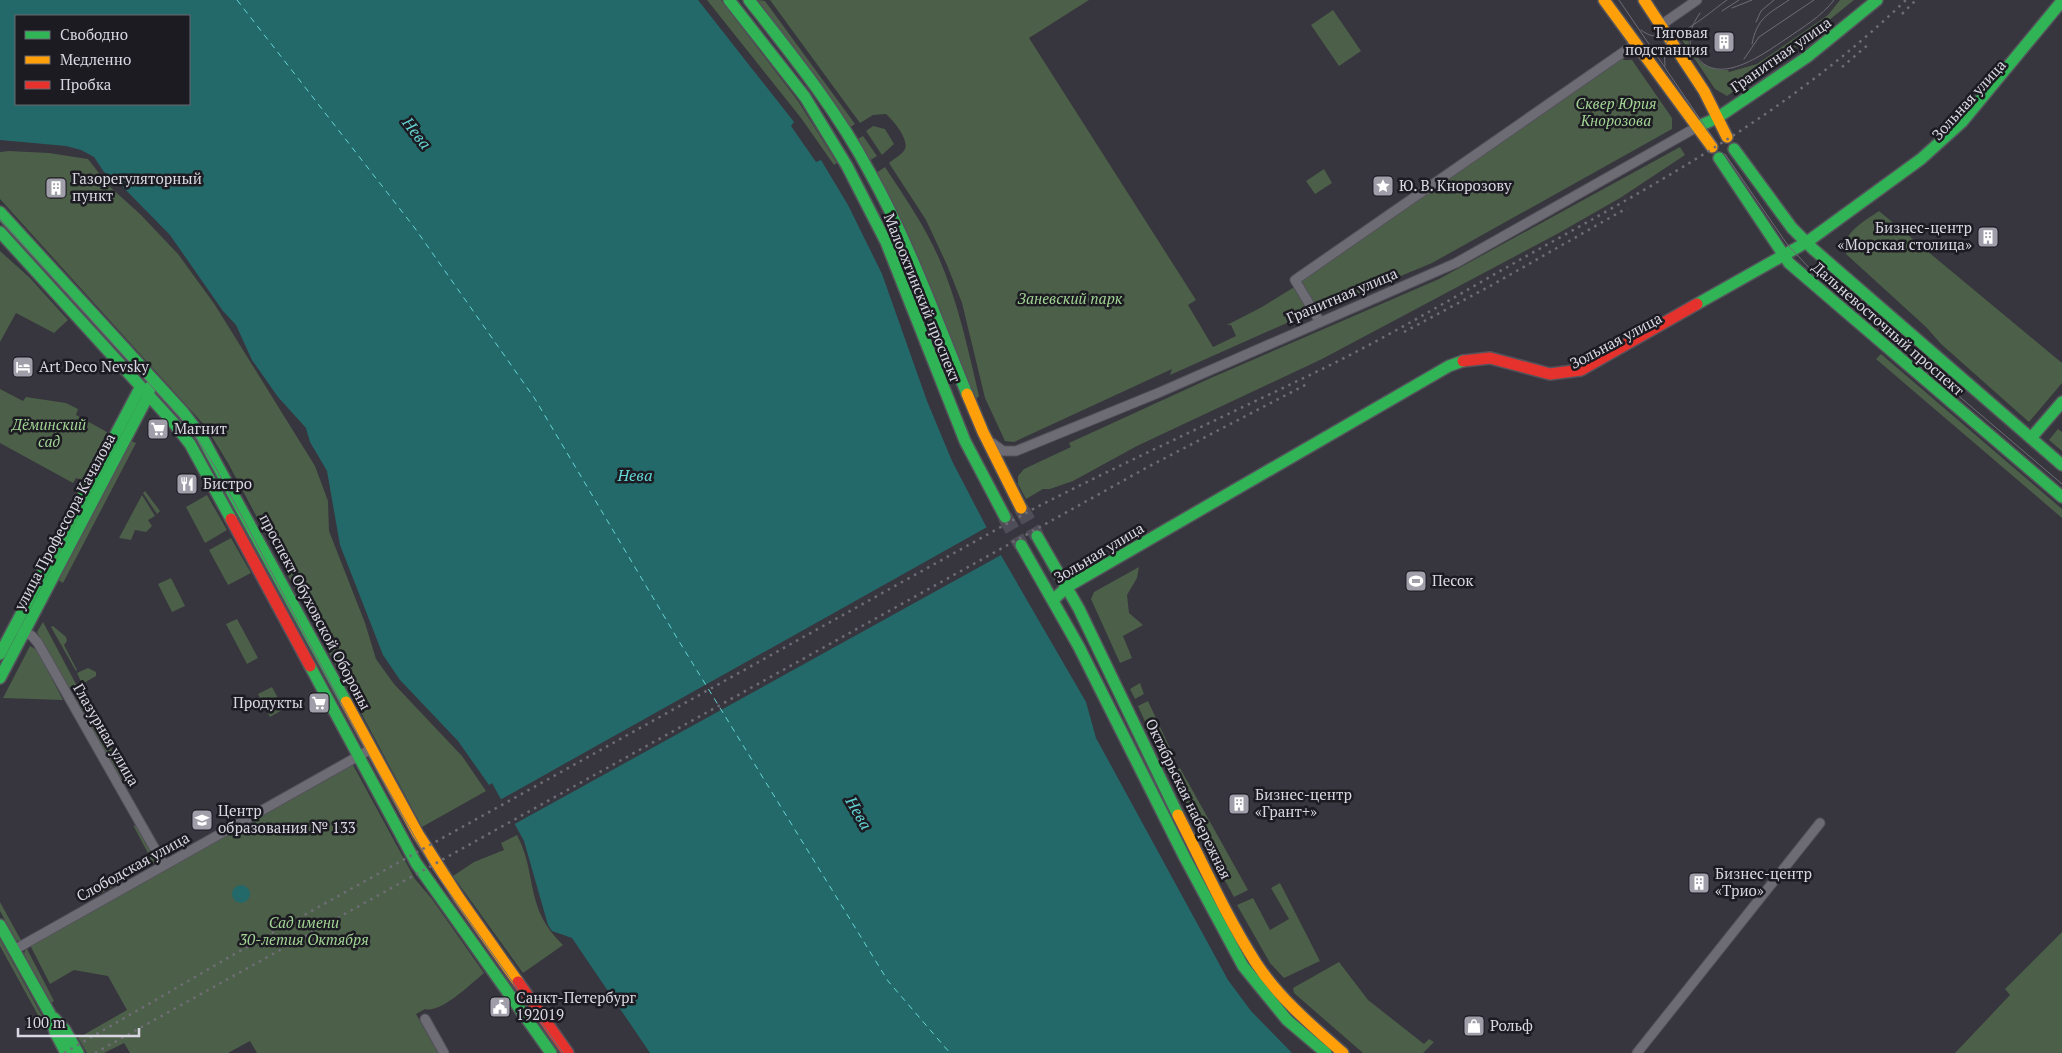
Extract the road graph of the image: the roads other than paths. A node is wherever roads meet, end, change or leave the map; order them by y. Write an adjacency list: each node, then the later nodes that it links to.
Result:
1 (729, 0): 31 (main road, Малоохтинский проспект)
2 (750, 0): 27 (main road, Малоохтинский проспект)
3 (1604, 0): 11 (main road)
4 (1644, 0): 10 (main road)
5 (1697, 0): 10 (street)
6 (1864, 0): 12 (main road, Гранитная улица)
7 (1877, 0): 12 (main road, Гранитная улица)
8 (2062, 1): 20 (main road, Зольная улица)
9 (2062, 15): 20 (main road, Зольная улица)
10 (1661, 25): 12 (main road)
11 (1635, 44): 13 (main road); 22 (street)
12 (1715, 114): 13 (main road, Гранитная улица); 14 (main road)
13 (1697, 127): 15 (main road); 22 (street, Гранитная улица)
14 (1727, 138)
15 (1712, 147)
16 (1734, 150): 20 (main road, Дальневосточный проспект)
17 (1720, 159): 21 (main road, Дальневосточный проспект)
18 (0, 212): 23 (main road, проспект Обуховской Обороны)
19 (0, 232): 24 (main road, проспект Обуховской Обороны)
20 (1810, 245): 21 (main road, Зольная улица); 26 (main road, Дальневосточный проспект)
21 (1787, 259): 29 (main road, Дальневосточный проспект); 34 (main road, Зольная улица)
22 (1320, 322): 27 (street, Гранитная улица)
23 (152, 379): 24 (main road, улица Профессора Качалова); 39 (main road, проспект Обуховской Обороны)
24 (144, 392): 36 (main road, улица Профессора Качалова); 40 (main road, проспект Обуховской Обороны)
25 (2062, 402): 26 (main road)
26 (2031, 438): 28 (main road, Дальневосточный проспект)
27 (987, 440): 30 (main road, Малоохтинский проспект)
28 (2062, 465)
29 (2062, 497)
30 (1021, 508)
31 (1005, 517)
32 (1037, 536): 34 (main road, Октябрьская набережная)
33 (1021, 545): 35 (main road, Октябрьская набережная)
34 (1069, 591): 35 (main road, Зольная улица); 53 (main road, Октябрьская набережная)
35 (1053, 600): 52 (main road, Октябрьская набережная)
36 (20, 629): 37 (main road, улица Профессора Качалова); 38 (main road, улица Профессора Качалова); 42 (street, Глазурная улица)
37 (0, 654)
38 (0, 678)
39 (371, 749): 40 (street, Слободская улица); 51 (main road, проспект Обуховской Обороны)
40 (359, 756): 42 (street, Слободская улица); 50 (main road, проспект Обуховской Обороны)
41 (1820, 823): 54 (street)
42 (164, 865): 44 (street, Слободская улица)
43 (0, 925): 44 (main road)
44 (14, 950): 45 (main road)
45 (50, 1014): 47 (main road); 48 (main road)
46 (425, 1019): 49 (street)
47 (66, 1053)
48 (78, 1053)
49 (444, 1053)
50 (551, 1053)
51 (568, 1053)
52 (1326, 1053)
53 (1343, 1053)
54 (1637, 1053)

